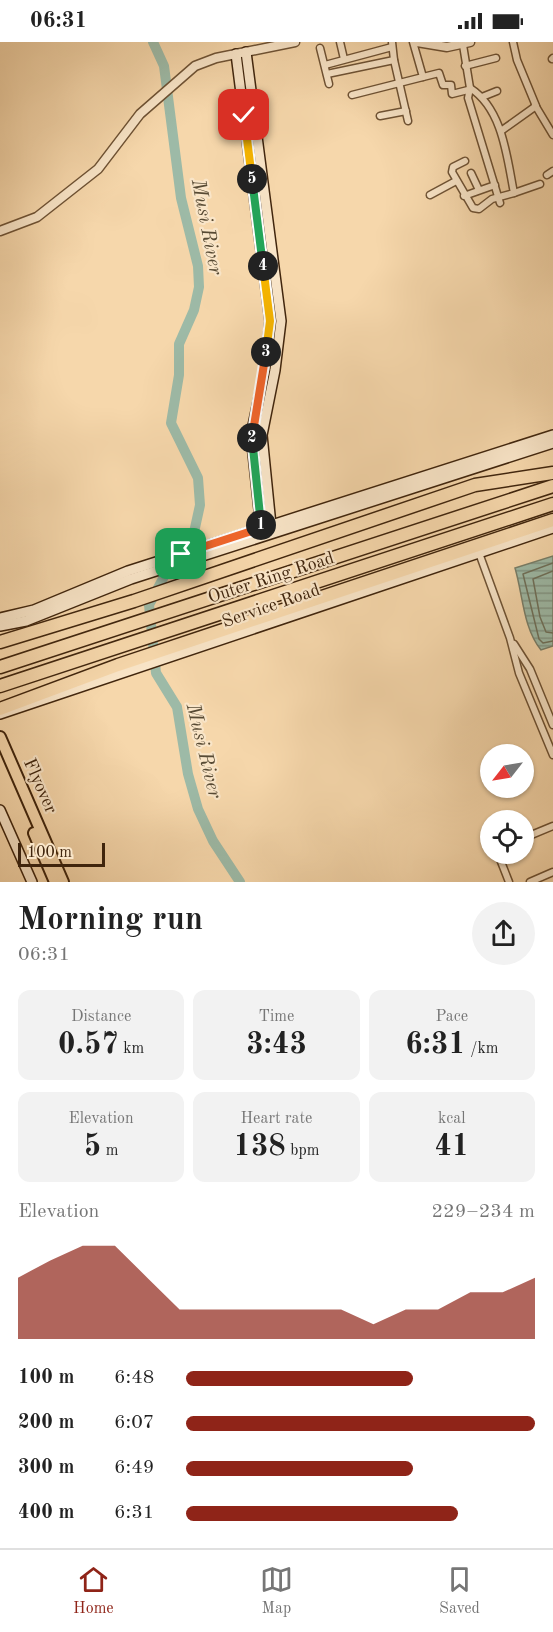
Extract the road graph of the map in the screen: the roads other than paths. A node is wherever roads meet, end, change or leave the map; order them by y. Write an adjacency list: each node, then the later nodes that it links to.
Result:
1 (295, 42): 8 (street)
2 (340, 42): 11 (street)
3 (415, 42): 5 (street); 16 (street)
4 (513, 42): 24 (street)
5 (466, 44): 14 (street)
6 (392, 45): 11 (street); 12 (street)
7 (320, 48): 13 (street)
8 (246, 52): 9 (street); 47 (main road)
9 (236, 54): 40 (street); 47 (main road)
10 (496, 58): 14 (street)
11 (344, 59): 13 (street)
12 (394, 60): 15 (street); 18 (street)
13 (325, 65): 15 (street)
14 (465, 66): 19 (street)
15 (327, 74): 17 (street)
16 (423, 76): 18 (street); 19 (street)
17 (329, 84)
18 (399, 84): 22 (street); 25 (street)
19 (469, 89): 23 (street); 34 (street)
20 (497, 91): 23 (street)
21 (528, 92): 24 (street)
22 (352, 95)
23 (482, 97): 28 (street)
24 (536, 106): 28 (street); 29 (street)
25 (406, 111): 26 (street); 27 (street)
26 (380, 116)
27 (408, 121)
28 (501, 131): 36 (street)
29 (553, 135)
30 (465, 161): 32 (street)
31 (471, 173): 35 (street)
32 (456, 181): 37 (street); 38 (street)
33 (540, 184): 36 (street)
34 (495, 185): 35 (street); 39 (street)
35 (478, 190): 38 (street)
36 (514, 193): 39 (street)
37 (430, 195)
38 (464, 196): 39 (street)
39 (500, 200)
40 (0, 231)
41 (553, 435): 47 (main road)
42 (553, 443): 49 (main road)
43 (553, 473): 55 (highway)
44 (553, 486): 56 (highway, Outer Ring Road)
45 (553, 504): 58 (highway, Outer Ring Road)
46 (553, 520): 57 (highway)
47 (266, 527): 49 (main road)
48 (553, 528): 50 (main road, Service Road)
49 (236, 541): 51 (main road)
50 (479, 553): 54 (street); 57 (main road, Service Road)
51 (130, 575): 52 (main road); 53 (main road)
52 (0, 618)
53 (0, 626)
54 (510, 638): 61 (street); 62 (street)
55 (0, 642)
56 (0, 667)
57 (119, 669): 59 (highway); 60 (main road, Service Road)
58 (0, 686)
59 (0, 709)
60 (0, 714)
61 (553, 724): 62 (street)
62 (542, 728): 65 (street)
63 (0, 737): 73 (main road, Flyover)
64 (0, 754): 72 (main road, Flyover)
65 (553, 755)
66 (1, 815): 71 (main road)
67 (553, 826): 68 (street)
68 (534, 834)
69 (502, 864): 74 (street)
70 (553, 872): 75 (street)
71 (32, 882)
72 (55, 882)
73 (63, 882)
74 (509, 882)
75 (530, 882)

